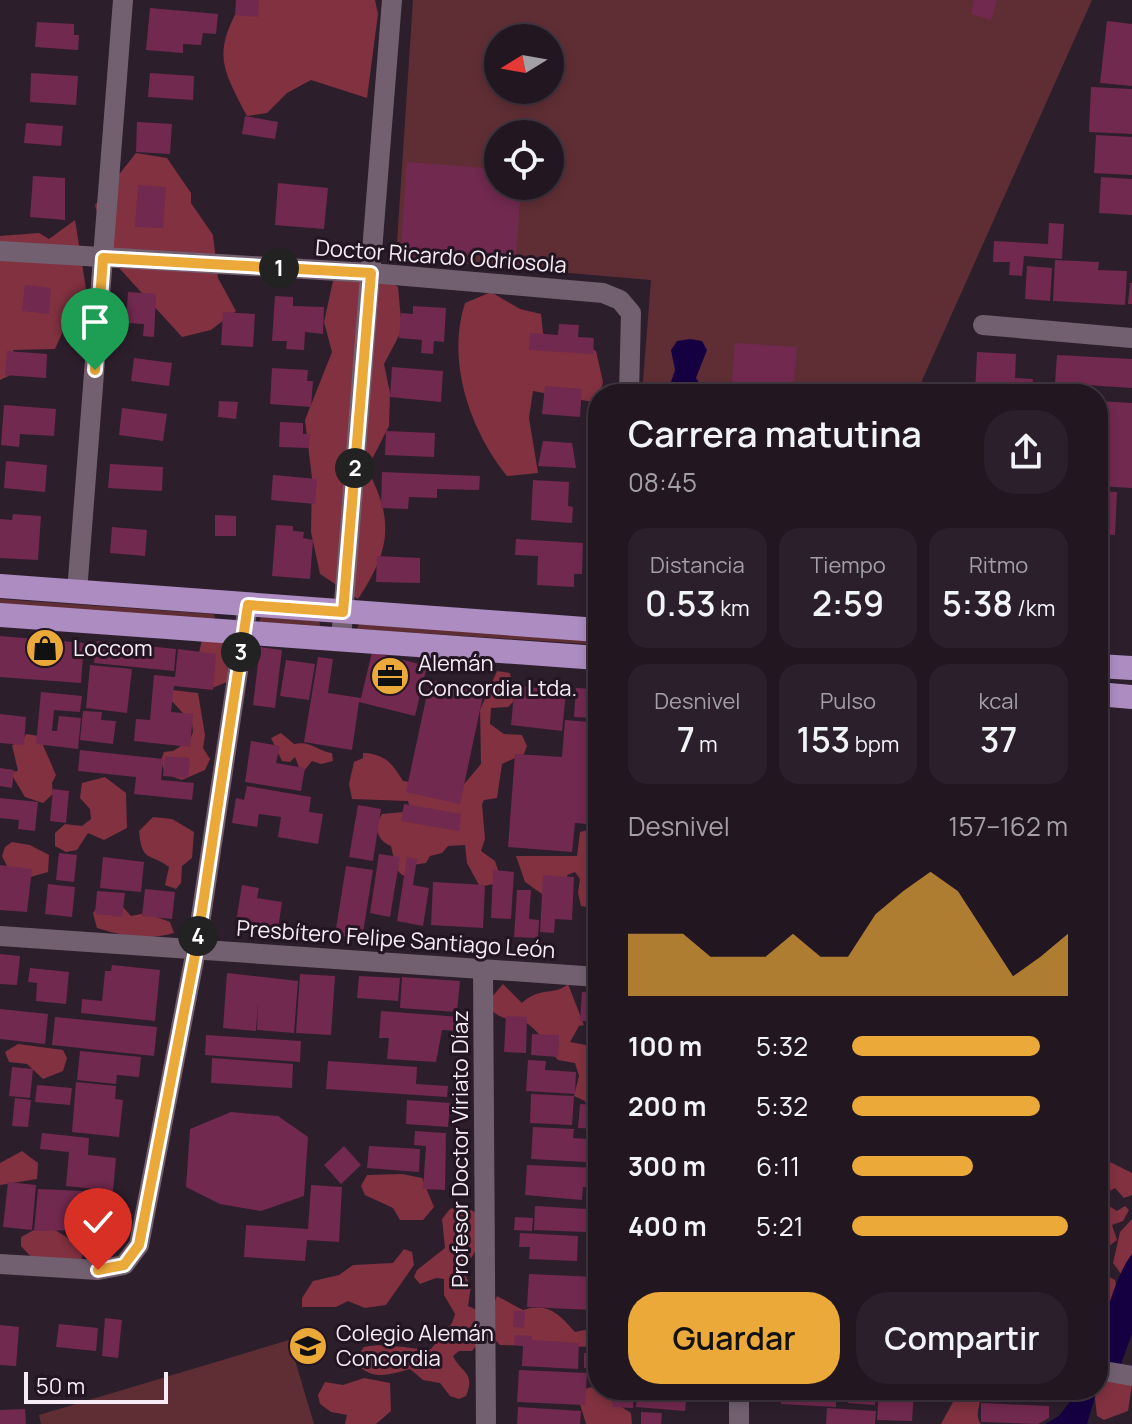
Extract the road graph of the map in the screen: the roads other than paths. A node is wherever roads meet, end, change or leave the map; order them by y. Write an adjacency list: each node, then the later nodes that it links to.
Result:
1 (123, 0): 4 (street)
2 (392, 0): 5 (street)
3 (0, 251): 4 (street, Doctor Ricardo Odriosola)
4 (103, 258): 5 (street, Doctor Ricardo Odriosola); 10 (street)
5 (371, 273): 8 (street, Doctor Ricardo Odriosola); 12 (street)
6 (983, 325): 7 (street)
7 (1132, 338)
8 (629, 384)
9 (0, 586): 10 (main road)
10 (77, 592): 11 (main road)
11 (248, 605): 12 (main road); 15 (street)
12 (343, 612): 14 (main road); 16 (street)
13 (0, 615): 15 (main road)
14 (588, 629)
15 (244, 633): 16 (main road); 23 (street)
16 (341, 640): 17 (main road)
17 (588, 657)
18 (1108, 667): 19 (main road)
19 (1132, 668)
20 (1108, 695): 21 (main road)
21 (1132, 697)
22 (0, 936): 23 (street, Presbítero Felipe Santiago León)
23 (196, 950): 24 (street, Presbítero Felipe Santiago León); 26 (street)
24 (483, 969): 25 (street, Presbítero Felipe Santiago León); 30 (street, Profesor Doctor Viriato Díaz)
25 (588, 976)
26 (0, 1264)
27 (1108, 1372): 28 (street)
28 (1132, 1376)
29 (739, 1400): 31 (street)
30 (486, 1424)
31 (739, 1424)

